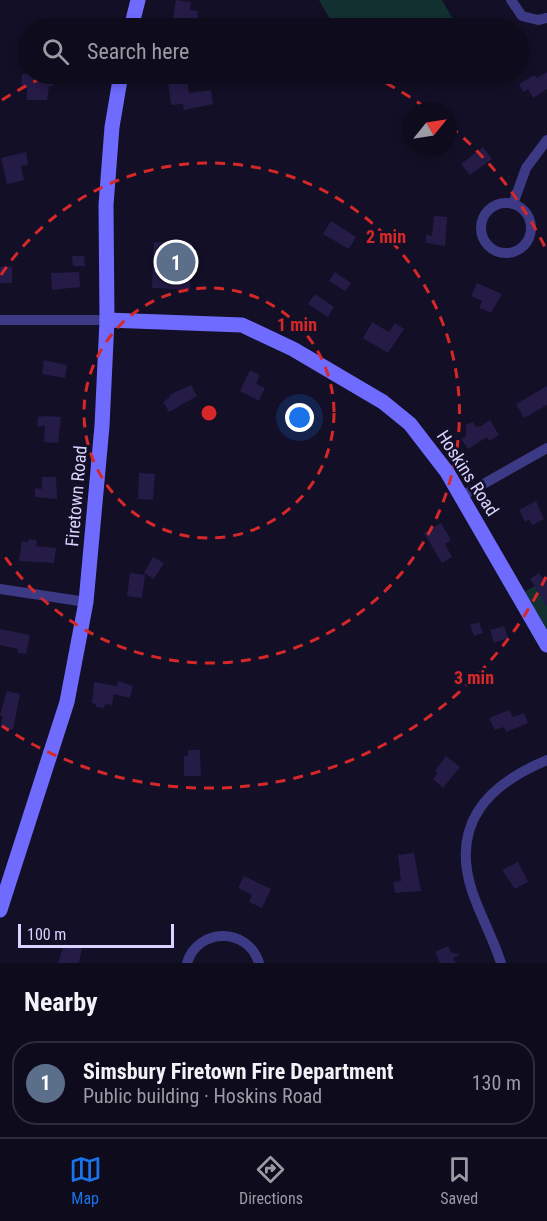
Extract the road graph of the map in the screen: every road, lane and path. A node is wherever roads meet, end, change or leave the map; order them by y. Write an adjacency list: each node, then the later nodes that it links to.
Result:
1 (138, 0): 3 (street)
2 (511, 0): 4 (street)
3 (134, 18)
4 (547, 18)
5 (120, 84): 9 (street, Firetown Road)
6 (547, 140): 7 (street)
7 (513, 204): 7 (street)
8 (0, 320): 9 (street)
9 (107, 320): 11 (street, Hoskins Road); 13 (street, Firetown Road)
10 (547, 448): 11 (street)
11 (462, 496): 14 (street, Hoskins Road)
12 (0, 589): 13 (street)
13 (86, 602): 16 (street, Firetown Road)
14 (547, 645)
15 (547, 759): 19 (street)
16 (0, 910)
17 (187, 963): 18 (street)
18 (259, 963)
19 (501, 963)

